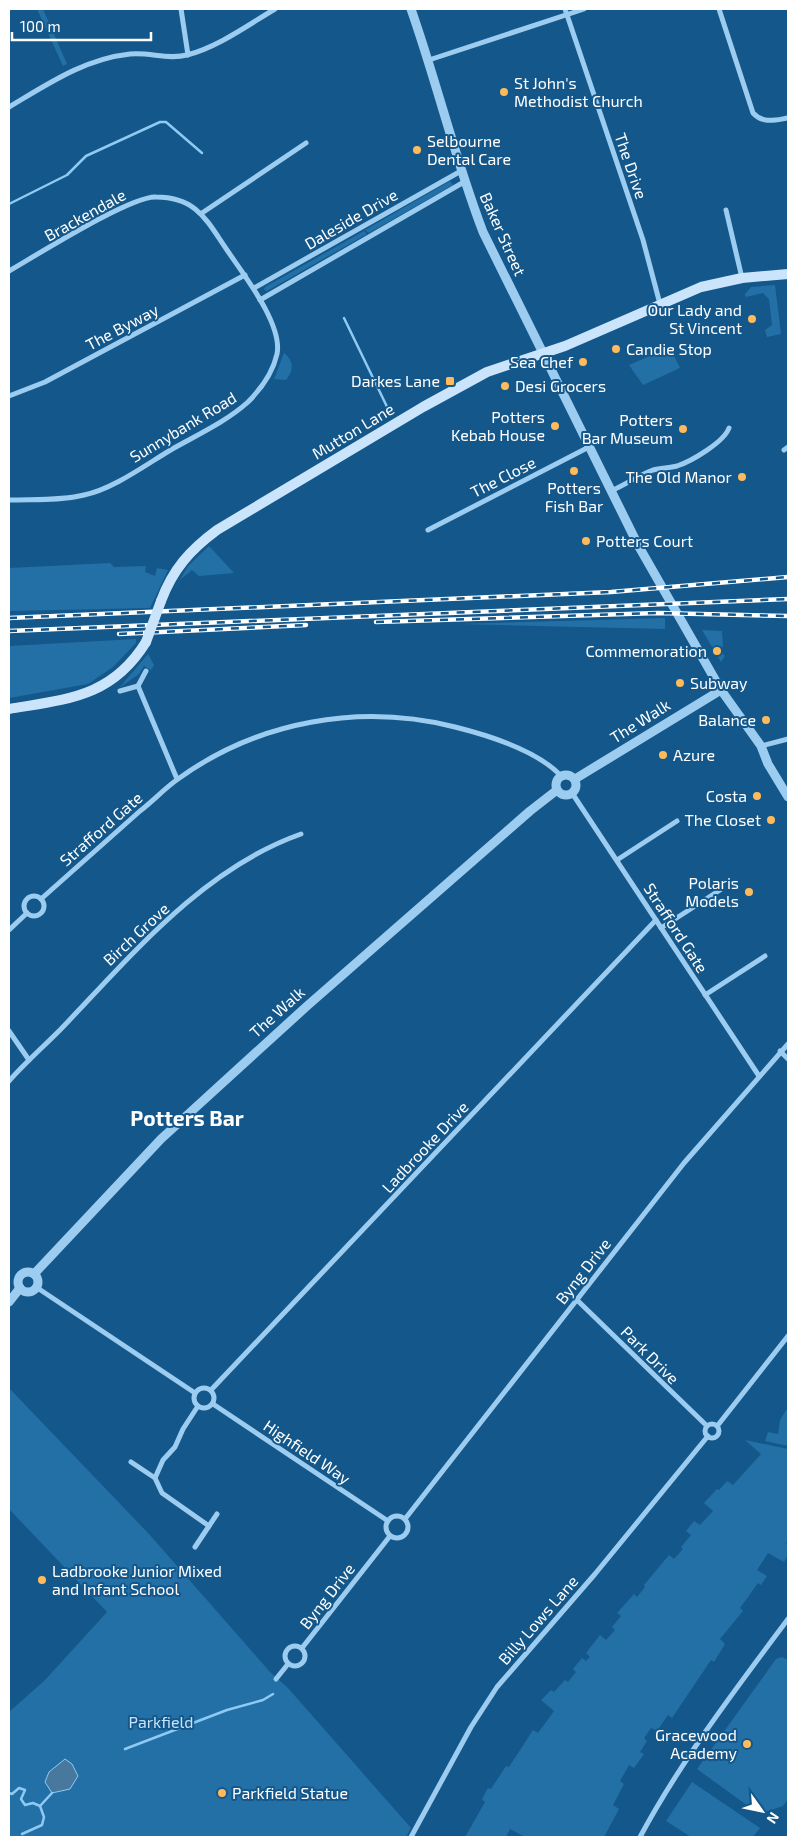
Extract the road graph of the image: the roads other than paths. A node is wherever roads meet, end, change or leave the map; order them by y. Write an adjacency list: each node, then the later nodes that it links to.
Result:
1 (181, 9): 7 (street)
2 (275, 9): 7 (street)
3 (412, 9): 8 (street, Baker Street)
4 (584, 9): 6 (street)
5 (719, 9): 10 (street)
6 (566, 12): 8 (street); 22 (street, The Drive)
7 (188, 55): 9 (street)
8 (429, 60): 12 (street, Baker Street)
9 (9, 106)
10 (788, 118)
11 (306, 143): 15 (street)
12 (461, 172): 13 (street, Baker Street); 20 (street, Daleside Drive)
13 (464, 182): 21 (street, Daleside Drive); 23 (street, Baker Street)
14 (726, 210): 19 (street)
15 (202, 213): 16 (street, Brackendale); 18 (street, Brackendale)
16 (9, 271)
17 (788, 274): 19 (main road, Mutton Lane)
18 (245, 275): 20 (street, Brackendale); 24 (street, The Byway)
19 (742, 278): 22 (main road, Mutton Lane)
20 (254, 288): 21 (street, Sunnybank Road)
21 (260, 300): 28 (street, Sunnybank Road)
22 (660, 304): 23 (main road, Mutton Lane)
23 (542, 353): 26 (street); 34 (main road, Mutton Lane, bridge)
24 (9, 396)
25 (729, 428): 27 (street)
26 (589, 447): 27 (street); 29 (street, The Close)
27 (611, 491): 32 (street)
28 (9, 500)
29 (428, 530)
30 (146, 671): 31 (street)
31 (138, 686): 33 (street); 38 (street)
32 (721, 690): 36 (street); 39 (street, The Walk)
33 (120, 691)
34 (9, 709)
35 (788, 739): 36 (street)
36 (761, 746): 42 (street)
37 (561, 776): 38 (street, Strafford Gate); 39 (street); 40 (street)
38 (177, 779): 47 (street, Strafford Gate)
39 (575, 779): 41 (street)
40 (558, 790): 41 (street); 61 (street, The Walk)
41 (572, 793): 45 (street, Strafford Gate)
42 (788, 797)
43 (677, 822): 45 (street)
44 (302, 834): 58 (street, Birch Grove)
45 (617, 860): 49 (street, Strafford Gate)
46 (720, 890): 50 (street)
47 (41, 899): 48 (street, Strafford Gate); 48 (street, Strafford Gate)
48 (27, 913): 51 (street, Strafford Gate)
49 (656, 920): 50 (street, Strafford Gate); 67 (street, Ladbrooke Drive)
50 (661, 928): 53 (street, Strafford Gate)
51 (9, 930)
52 (765, 956): 53 (street)
53 (705, 994): 59 (street, Strafford Gate)
54 (9, 1031): 58 (street)
55 (788, 1044): 56 (street, Byng Drive)
56 (780, 1051): 57 (street); 59 (street, Byng Drive)
57 (788, 1059)
58 (29, 1060): 60 (street, Birch Grove)
59 (759, 1076): 64 (street, Byng Drive)
60 (9, 1080)
61 (34, 1274): 62 (street); 63 (street)
62 (36, 1287): 63 (street); 68 (street)
63 (20, 1288): 65 (street)
64 (577, 1300): 72 (street, Park Drive); 77 (street, Byng Drive)
65 (9, 1302)
66 (788, 1336): 71 (street, Billy Lows Lane)
67 (211, 1390): 68 (street); 69 (street)
68 (195, 1393): 70 (street)
69 (213, 1404): 70 (street); 78 (street, Highfield Way)
70 (198, 1406): 75 (street)
71 (718, 1425): 72 (street); 73 (street, Billy Lows Lane)
72 (707, 1426): 73 (street)
73 (708, 1436): 86 (street, Billy Lows Lane)
74 (131, 1462): 75 (street)
75 (155, 1478): 79 (street)
76 (217, 1514): 79 (street)
77 (405, 1519): 78 (street); 80 (street)
78 (388, 1521): 80 (street)
79 (209, 1526): 81 (street)
80 (390, 1536): 83 (street, Byng Drive)
81 (195, 1547)
82 (788, 1620): 87 (street)
83 (302, 1648): 84 (street, Byng Drive); 84 (street, Byng Drive)
84 (288, 1664): 85 (street, Byng Drive)
85 (276, 1678)
86 (411, 1837)
87 (640, 1837)

